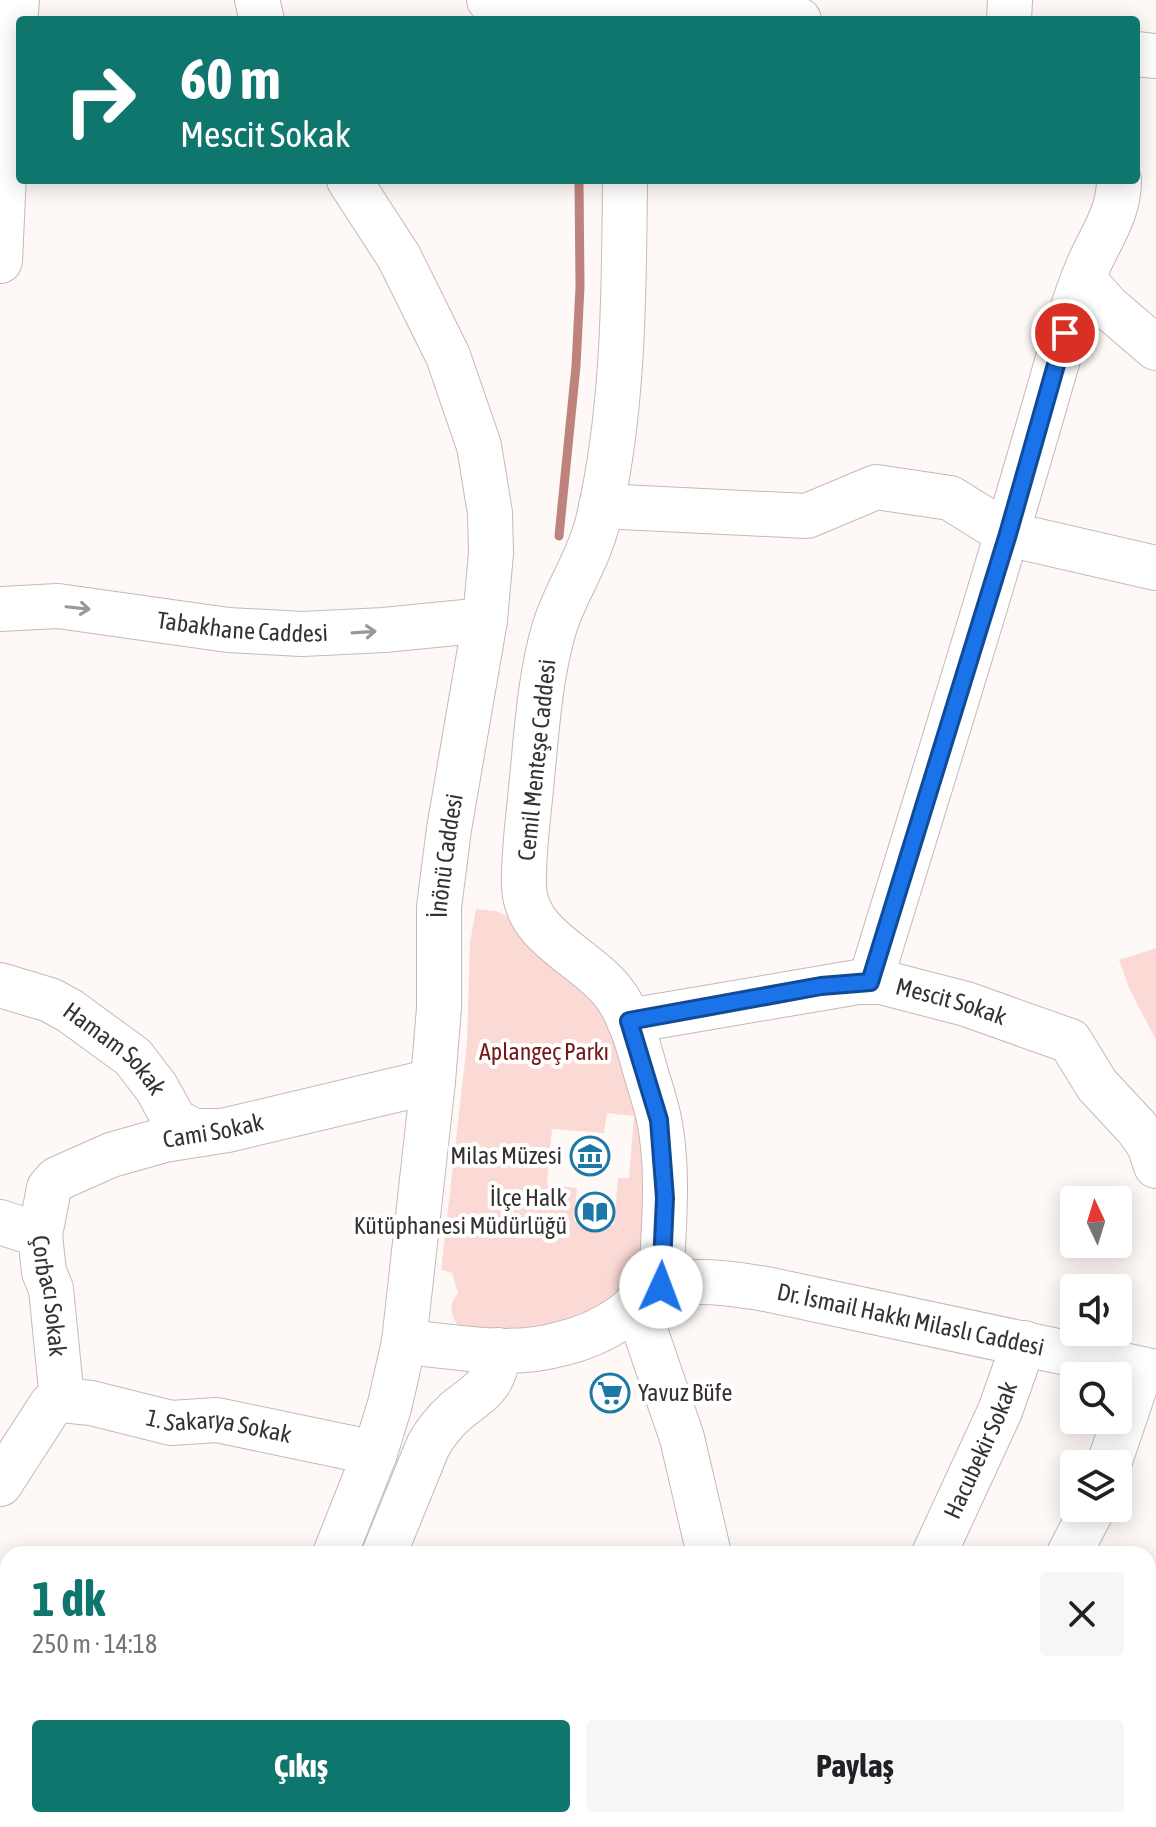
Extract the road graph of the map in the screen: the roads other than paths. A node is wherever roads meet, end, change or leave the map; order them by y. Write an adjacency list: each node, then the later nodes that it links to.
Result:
1 (17, 0): 8 (street)
2 (489, 0): 3 (street)
3 (638, 8): 4 (street)
4 (745, 16)
5 (352, 184): 15 (street, İnönü Caddesi)
6 (625, 184): 11 (street, Cemil Menteşe Caddesi)
7 (1119, 184): 9 (street)
8 (0, 261)
9 (1083, 279): 10 (street); 12 (street)
10 (1156, 348)
11 (601, 506): 12 (street); 18 (street, Cemil Menteşe Caddesi)
12 (1008, 534): 13 (street); 16 (street)
13 (1156, 568)
14 (0, 609): 15 (street, Tabakhane Caddesi, one-way to 15)
15 (485, 620): 19 (street, İnönü Caddesi)
16 (870, 982): 18 (street, Mescit Sokak); 21 (street, Mescit Sokak)
17 (0, 985): 20 (street, Hamam Sokak)
18 (629, 1021): 23 (street, Cemil Menteşe Caddesi)
19 (433, 1081): 20 (street, Cami Sokak); 24 (street, İnönü Caddesi)
20 (212, 1131): 22 (street, Cami Sokak)
21 (1156, 1166)
22 (20, 1229): 28 (street, Çorbacı Sokak)
23 (649, 1296): 25 (street, Dr. İsmail Hakkı Milaslı Caddesi); 26 (street); 35 (street)
24 (404, 1342): 26 (street); 30 (street, İnönü Caddesi)
25 (1024, 1343): 27 (street, Dr. İsmail Hakkı Milaslı Caddesi); 36 (street, Hacubekir Sokak)
26 (498, 1350): 34 (street)
27 (1149, 1370): 29 (street)
28 (62, 1400): 30 (street, 1. Sakarya Sokak); 31 (street)
29 (1115, 1450)
30 (375, 1453): 33 (street, İnönü Caddesi)
31 (0, 1484)
32 (1086, 1522): 37 (street)
33 (338, 1546)
34 (387, 1546)
35 (707, 1546)
36 (938, 1546)
37 (1073, 1546)

